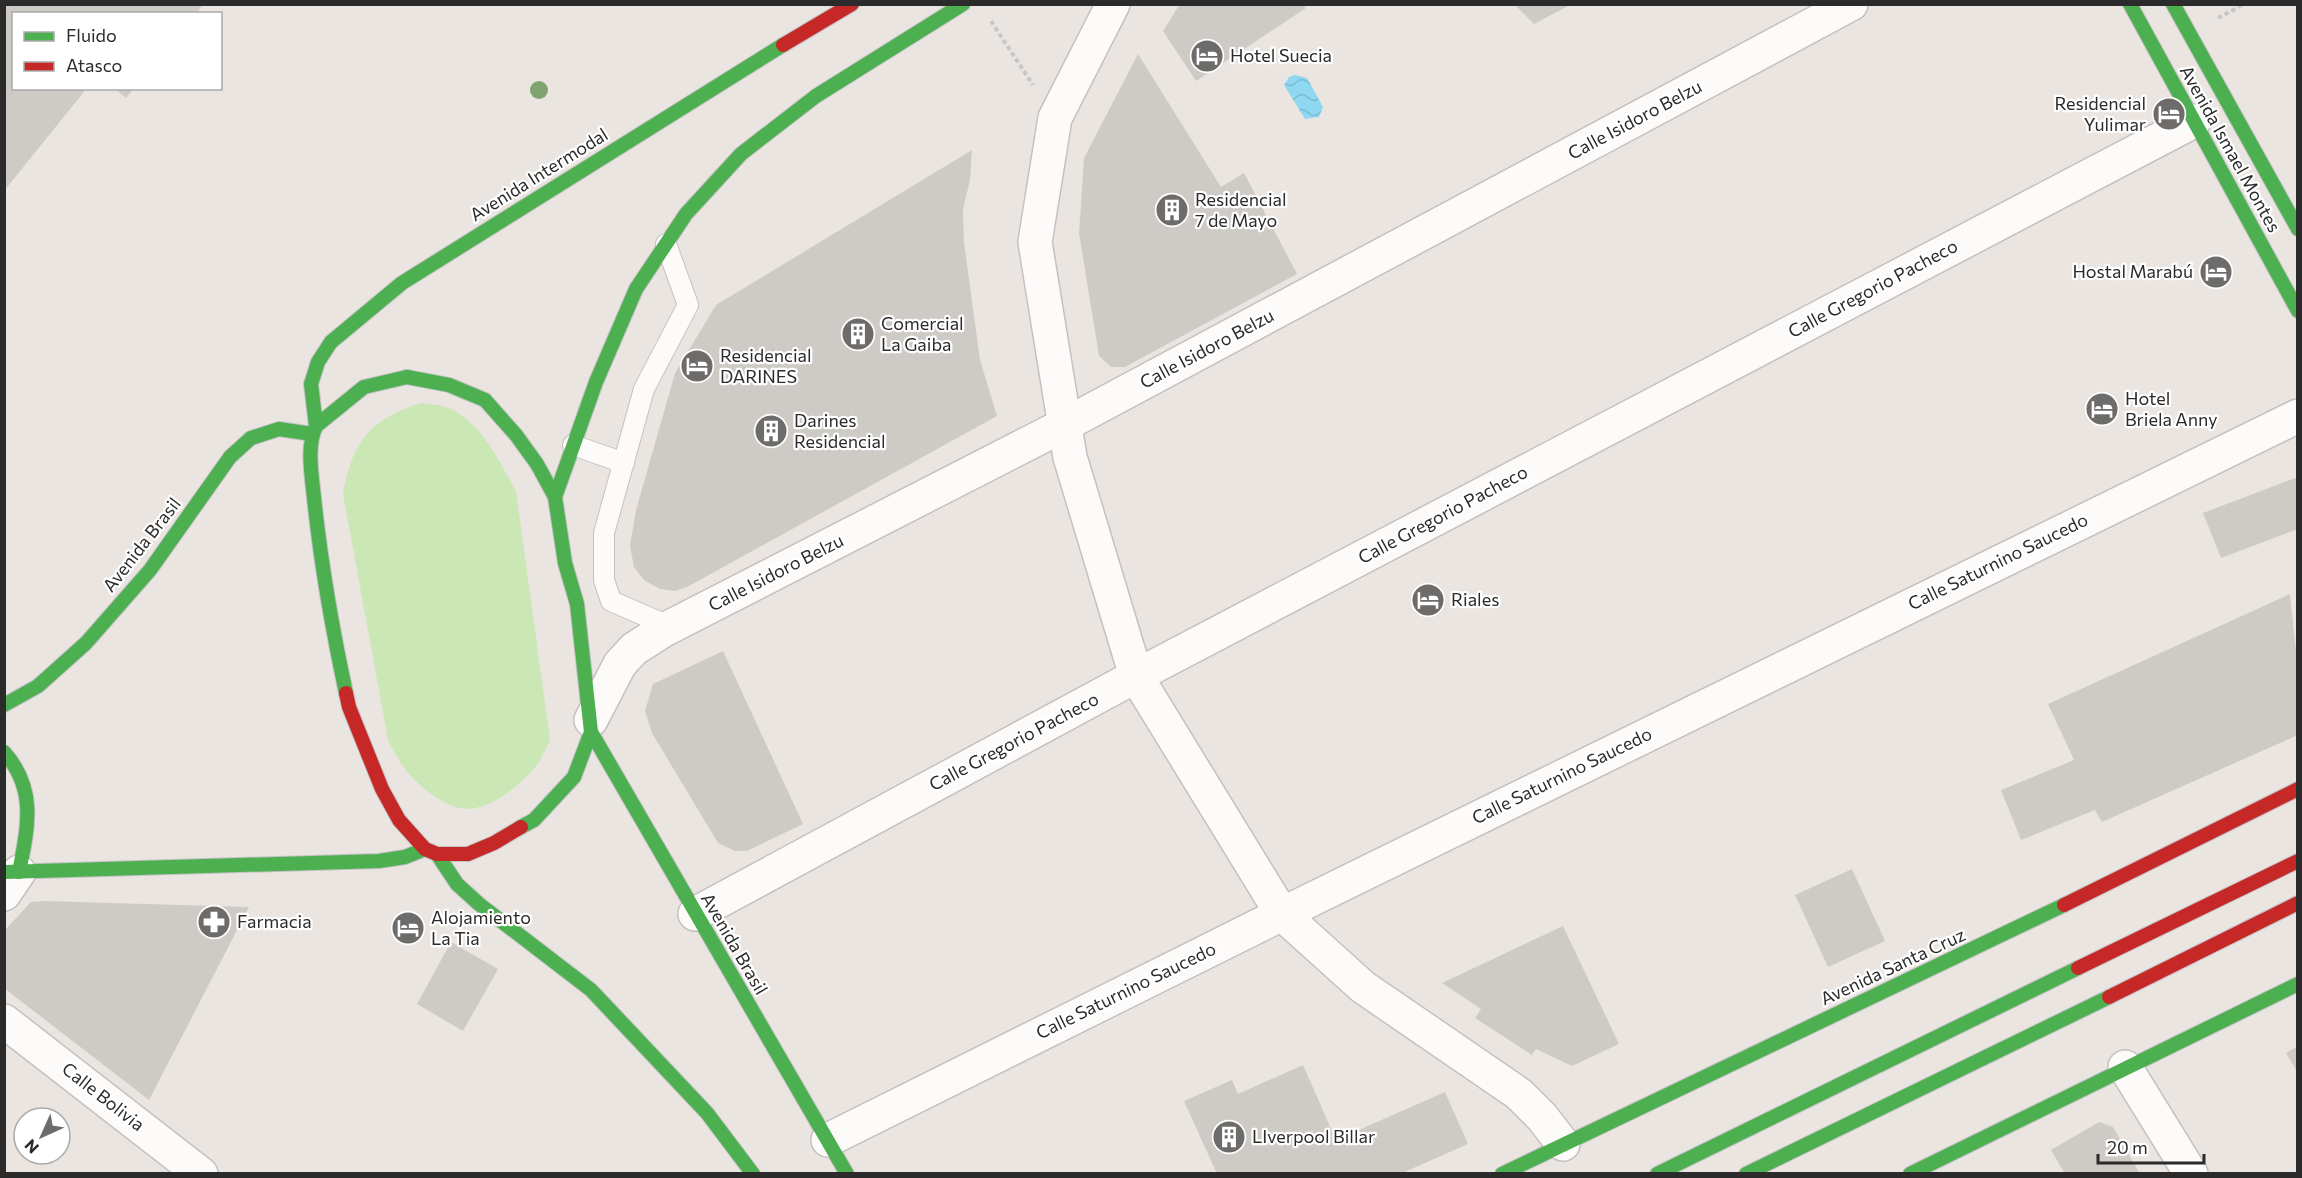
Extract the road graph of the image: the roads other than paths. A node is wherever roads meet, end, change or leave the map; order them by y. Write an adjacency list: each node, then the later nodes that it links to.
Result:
1 (852, 4): 13 (main road, Avenida Intermodal)
2 (963, 4): 9 (main road)
3 (1113, 4): 12 (street)
4 (1851, 4): 12 (street, Calle Isidoro Belzu)
5 (2130, 4): 7 (main road, Avenida Ismael Montes)
6 (2173, 4): 8 (main road, Avenida Ismael Montes)
7 (2194, 121): 10 (main road, Avenida Ismael Montes); 18 (street, Calle Gregorio Pacheco)
8 (2298, 229)
9 (666, 244): 14 (main road); 15 (lane)
10 (2298, 311)
11 (2298, 416): 28 (street, Calle Saturnino Saucedo)
12 (1066, 424): 17 (street, Calle Isidoro Belzu); 18 (street)
13 (314, 430): 16 (main road); 19 (main road, Avenida Brasil); 23 (main road, Avenida Intermodal)
14 (573, 445): 15 (lane); 16 (main road)
15 (624, 463): 17 (lane)
16 (555, 497): 20 (main road)
17 (671, 627): 20 (street, Calle Isidoro Belzu)
18 (1136, 676): 27 (street, Calle Gregorio Pacheco); 28 (street)
19 (4, 705)
20 (591, 726): 23 (main road); 27 (main road, Avenida Brasil)
21 (4, 752): 25 (main road)
22 (2298, 789): 33 (main road, Avenida Santa Cruz)
23 (431, 852): 25 (main road); 35 (main road)
24 (2298, 861): 38 (main road)
25 (9, 879)
26 (2298, 903): 39 (main road)
27 (695, 914): 32 (main road, Avenida Brasil)
28 (1282, 914): 32 (street, Calle Saturnino Saucedo); 33 (street)
29 (2298, 984): 31 (main road)
30 (4, 1021): 34 (street, Calle Bolivia)
31 (2125, 1067): 40 (main road); 41 (street)
32 (828, 1140): 36 (main road, Avenida Brasil)
33 (1563, 1144): 37 (main road, Avenida Santa Cruz)
34 (201, 1173)
35 (753, 1173)
36 (847, 1173)
37 (1503, 1173)
38 (1657, 1173)
39 (1746, 1173)
40 (1910, 1173)
41 (2191, 1173)

